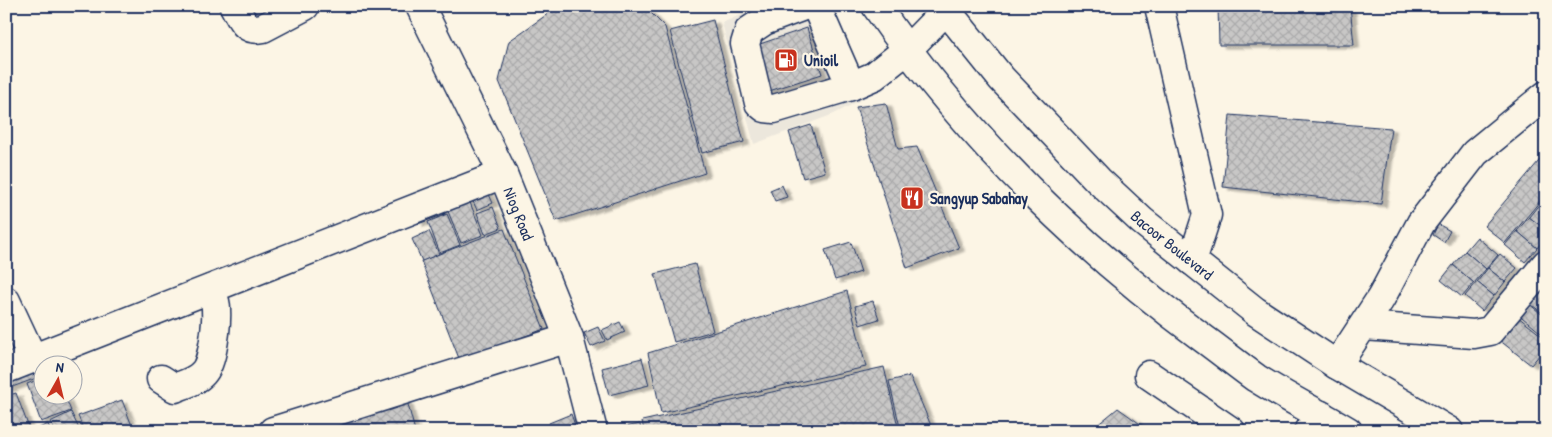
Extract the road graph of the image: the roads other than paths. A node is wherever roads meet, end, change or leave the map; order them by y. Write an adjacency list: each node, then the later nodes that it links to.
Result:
1 (234, 6): 2 (street)
2 (304, 6)
3 (420, 6): 12 (street, Niog Road)
4 (804, 6): 10 (street)
5 (816, 6): 10 (street)
6 (876, 6): 9 (street)
7 (1159, 6): 13 (street)
8 (945, 8): 9 (street); 13 (street, Bacoor Boulevard)
9 (908, 49): 10 (street); 26 (street)
10 (851, 86)
11 (1546, 95): 17 (street)
12 (503, 174): 15 (street); 18 (street, Niog Road)
13 (1192, 262): 22 (street, Bacoor Boulevard)
14 (1546, 264): 17 (street)
15 (211, 289): 19 (street); 25 (street)
16 (6, 301): 20 (street)
17 (1364, 326): 22 (street)
18 (569, 338): 27 (street); 28 (street, Niog Road)
19 (46, 354)
20 (32, 357)
21 (32, 359): 23 (street)
22 (1337, 365): 31 (street, Bacoor Boulevard)
23 (6, 369)
24 (1148, 375): 29 (street)
25 (160, 378)
26 (1315, 423): 30 (street)
27 (273, 431)
28 (593, 431)
29 (1231, 431)
30 (1348, 431)
31 (1448, 431)

